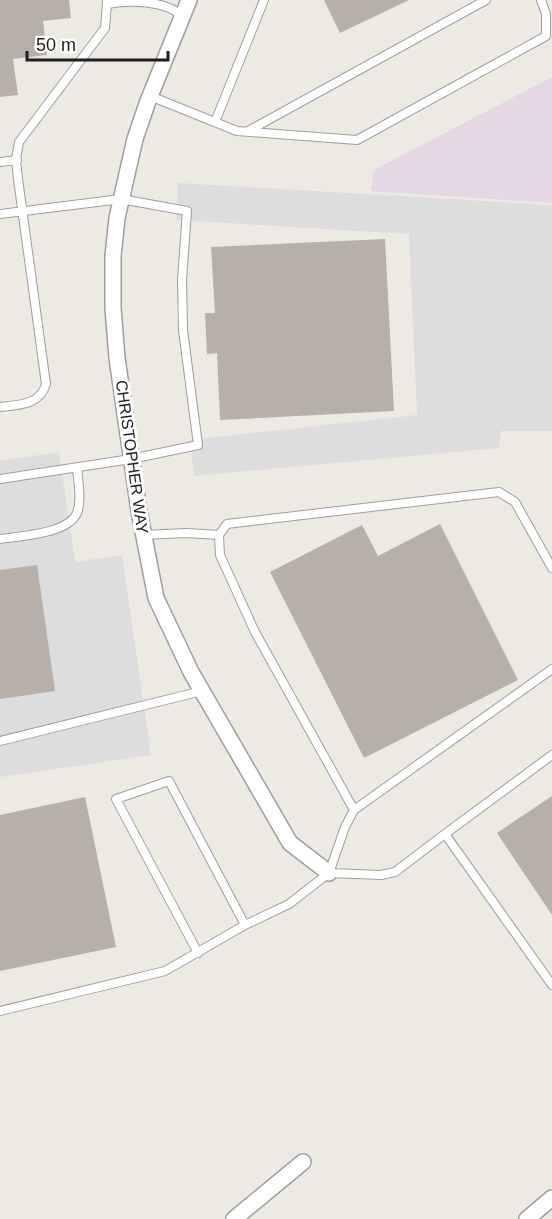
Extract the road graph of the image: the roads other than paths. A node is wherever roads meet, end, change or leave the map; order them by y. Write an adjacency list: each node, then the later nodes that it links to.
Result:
1 (189, 0): 6 (street, CHRISTOPHER WAY)
2 (264, 0): 8 (lane)
3 (486, 0): 9 (lane)
4 (541, 0): 9 (lane)
5 (107, 2): 6 (lane); 10 (lane)
6 (182, 16): 7 (street, CHRISTOPHER WAY)
7 (150, 96): 8 (lane); 12 (street, CHRISTOPHER WAY)
8 (215, 122): 9 (lane)
9 (247, 131)
10 (16, 160): 11 (lane); 13 (lane)
11 (0, 162)
12 (121, 200): 13 (lane); 16 (street, CHRISTOPHER WAY); 16 (lane)
13 (22, 210): 14 (lane); 15 (lane)
14 (0, 214)
15 (0, 407)
16 (131, 459): 17 (lane); 19 (street, CHRISTOPHER WAY)
17 (77, 467): 18 (lane); 21 (lane)
18 (0, 479)
19 (143, 535): 20 (lane); 24 (street, CHRISTOPHER WAY)
20 (219, 535): 22 (lane); 27 (lane)
21 (0, 539)
22 (552, 568)
23 (552, 669): 27 (lane)
24 (202, 691): 25 (lane); 29 (street, CHRISTOPHER WAY)
25 (0, 741)
26 (552, 755): 28 (lane)
27 (354, 810): 29 (lane)
28 (446, 834): 29 (lane); 32 (lane)
29 (329, 873): 30 (lane)
30 (244, 925): 31 (lane); 31 (lane)
31 (198, 953): 33 (lane)
32 (552, 984)
33 (0, 1011)
34 (303, 1162): 36 (street)
35 (552, 1198): 37 (street)
36 (234, 1219)
37 (527, 1219)

